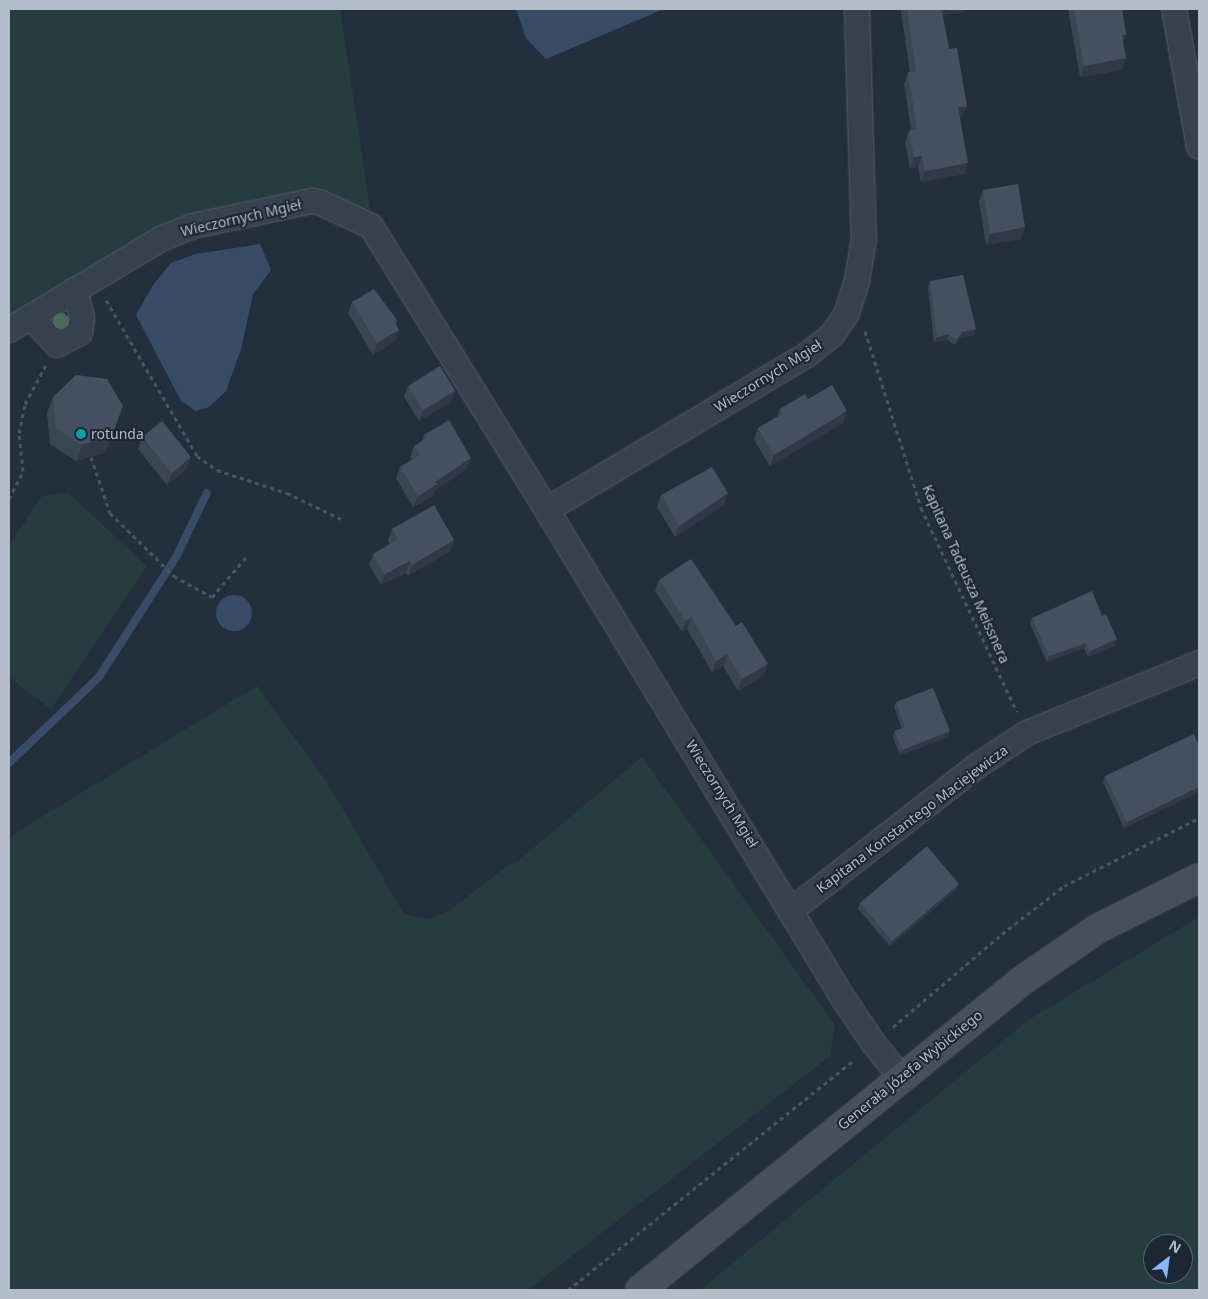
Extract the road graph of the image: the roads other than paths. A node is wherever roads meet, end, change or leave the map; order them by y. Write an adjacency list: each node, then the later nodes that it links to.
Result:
1 (858, 9): 7 (street, Wieczornych Mgieł)
2 (1174, 9): 3 (street)
3 (1199, 147)
4 (85, 284): 5 (street, Wieczornych Mgieł); 5 (street); 7 (street, Wieczornych Mgieł)
5 (32, 317): 6 (street, Wieczornych Mgieł)
6 (9, 330)
7 (547, 510): 10 (street, Wieczornych Mgieł)
8 (1199, 663): 10 (street, Kapitana Konstantego Maciejewicza)
9 (1199, 878): 11 (main road, Generała Józefa Wybickiego)
10 (793, 909): 11 (street, Wieczornych Mgieł)
11 (900, 1076): 12 (main road, Generała Józefa Wybickiego)
12 (640, 1290)

